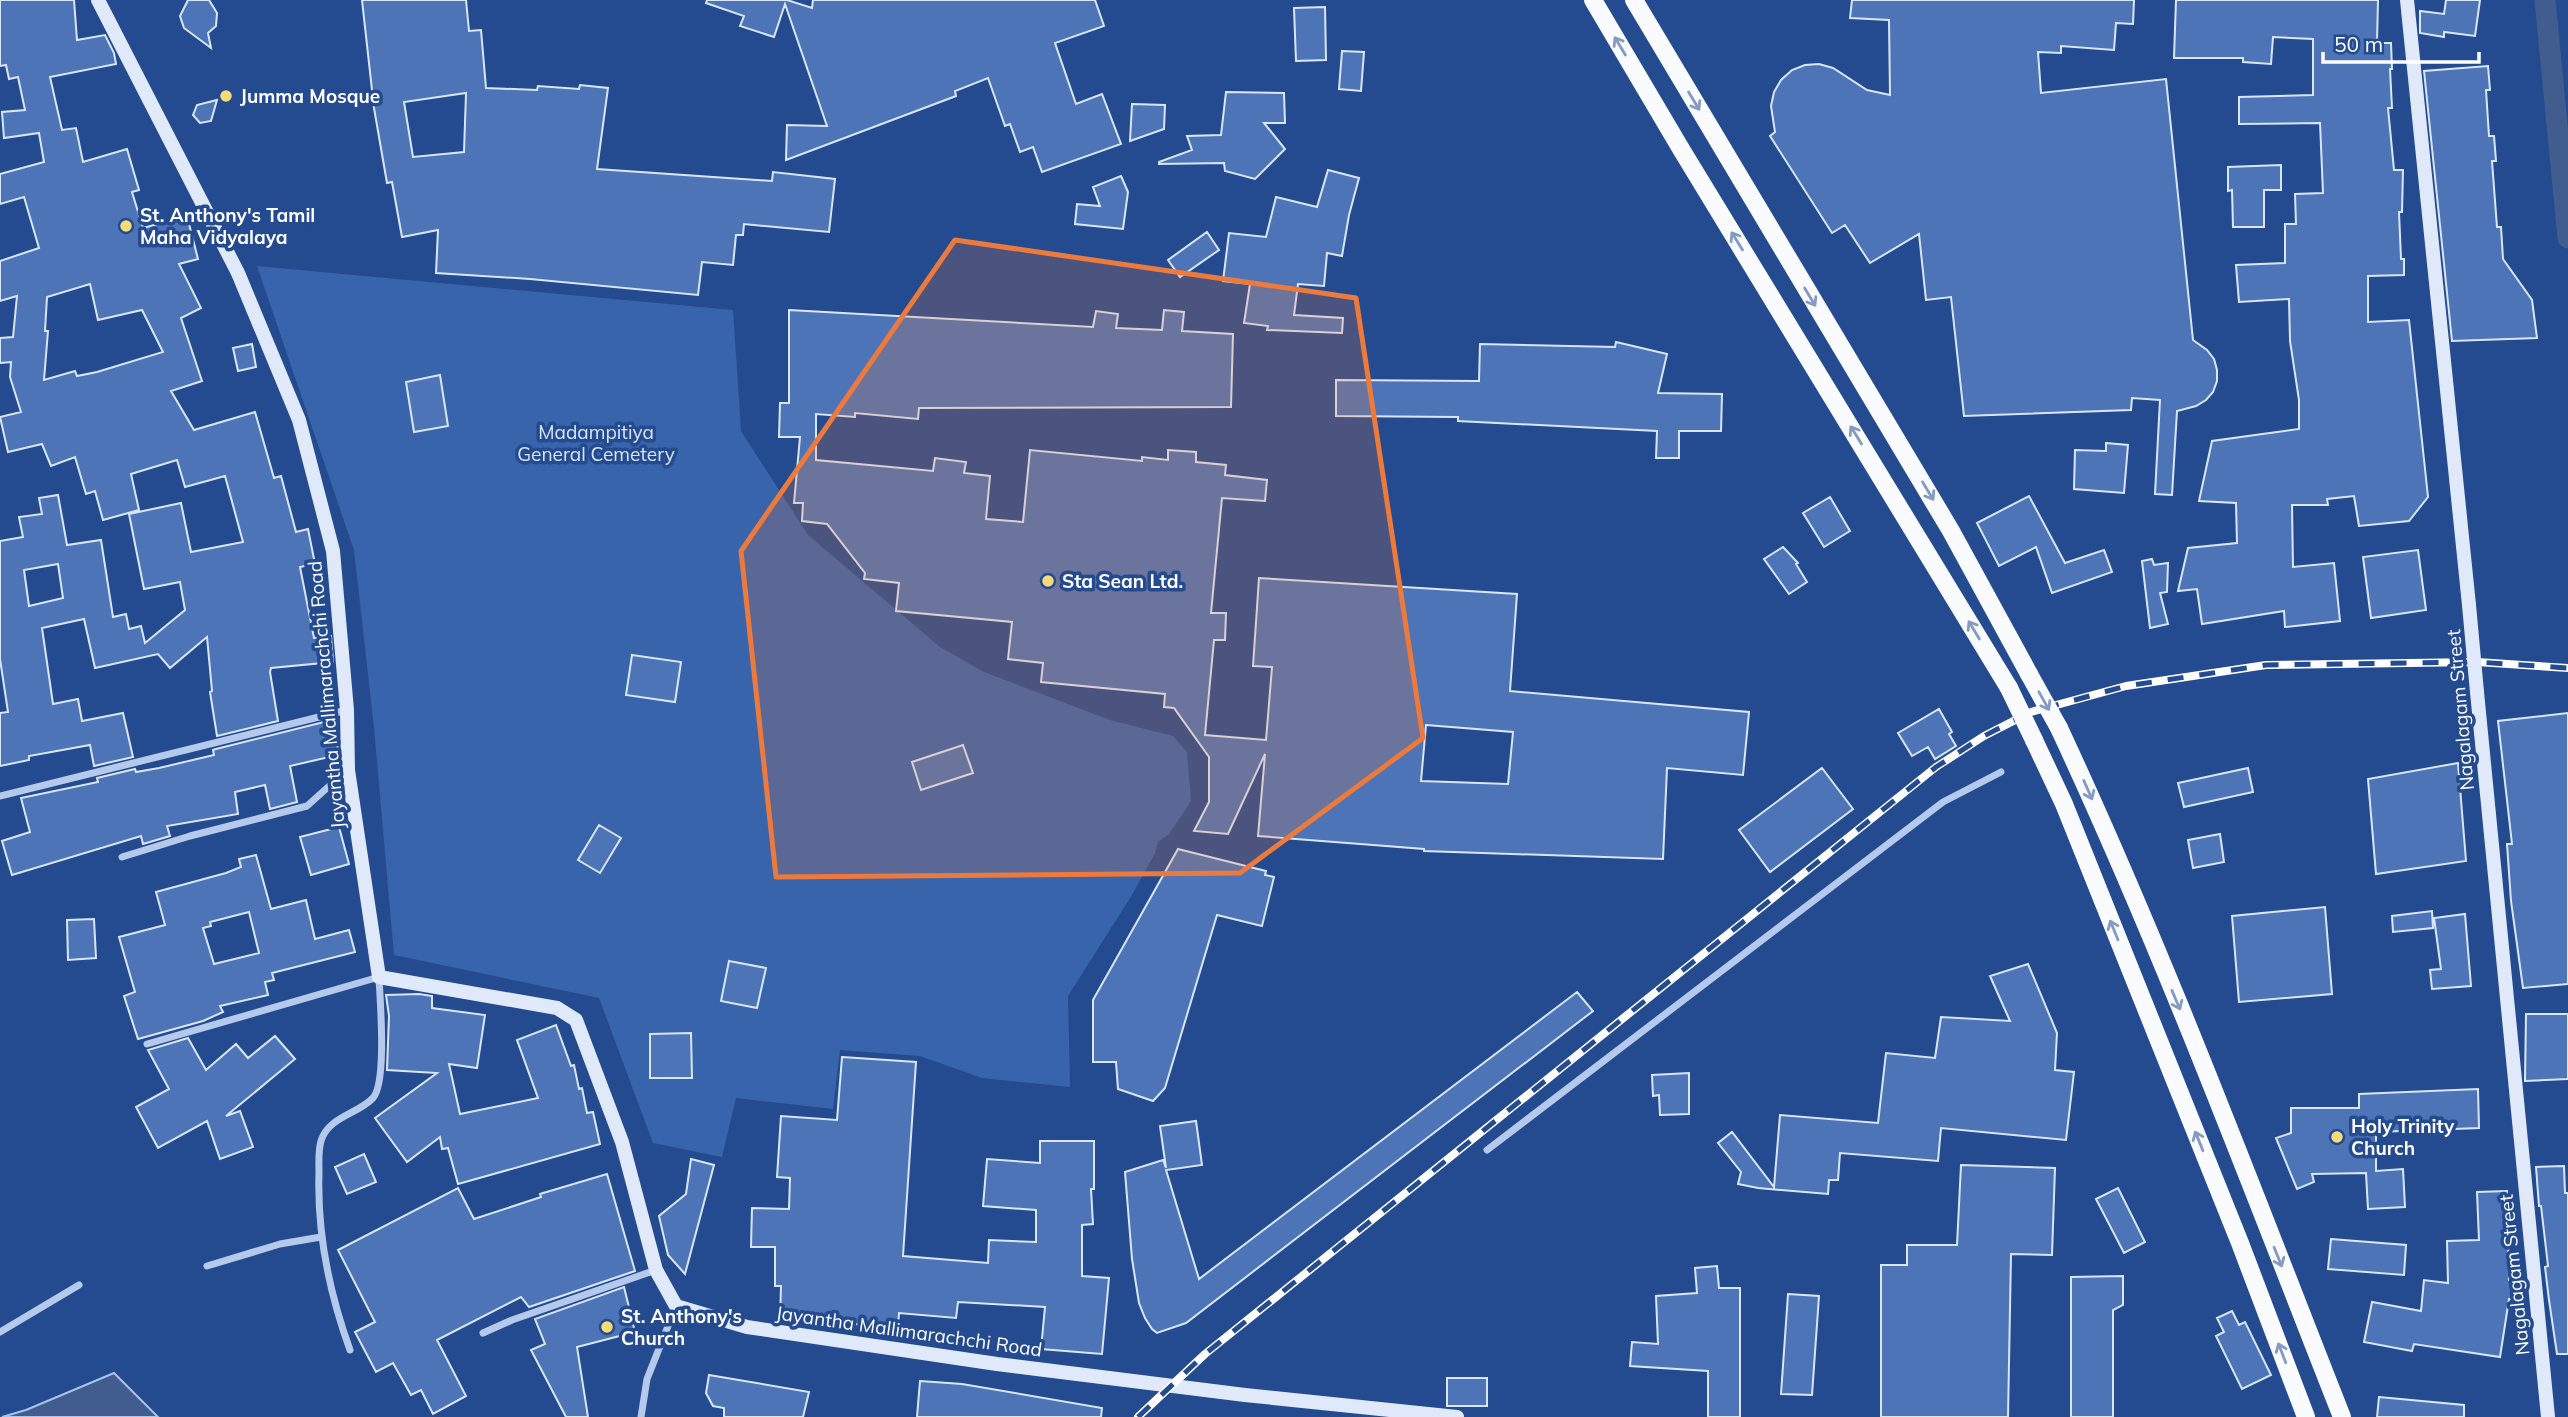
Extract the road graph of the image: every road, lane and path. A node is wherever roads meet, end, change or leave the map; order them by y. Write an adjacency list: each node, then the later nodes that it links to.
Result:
1 (98, 0): 5 (street, Jayantha Mallimarachchi Road)
2 (1593, 0): 15 (main road, one-way to 2, bridge)
3 (1634, 0): 13 (main road, one-way to 13, bridge)
4 (2407, 0): 27 (street, Nagalagam Street, bridge)
5 (347, 710): 6 (street, Jayantha Mallimarachchi Road); 8 (street)
6 (348, 770): 9 (street); 10 (street, Jayantha Mallimarachchi Road)
7 (2001, 772): 12 (street)
8 (0, 796)
9 (122, 857)
10 (379, 977): 11 (street); 14 (street); 17 (street)
11 (147, 1044)
12 (1487, 1150)
13 (2268, 1230): 15 (main road); 26 (main road, one-way to 26)
14 (321, 1237): 16 (street); 22 (street)
15 (2239, 1243): 25 (main road, one-way to 15)
16 (207, 1265)
17 (656, 1270): 19 (street); 21 (street)
18 (79, 1285): 20 (street)
19 (676, 1306): 23 (street); 24 (street, Jayantha Mallimarachchi Road)
20 (0, 1332)
21 (483, 1333)
22 (351, 1350)
23 (641, 1417)
24 (1457, 1417)
25 (2306, 1417)
26 (2342, 1417)
27 (2548, 1417)

